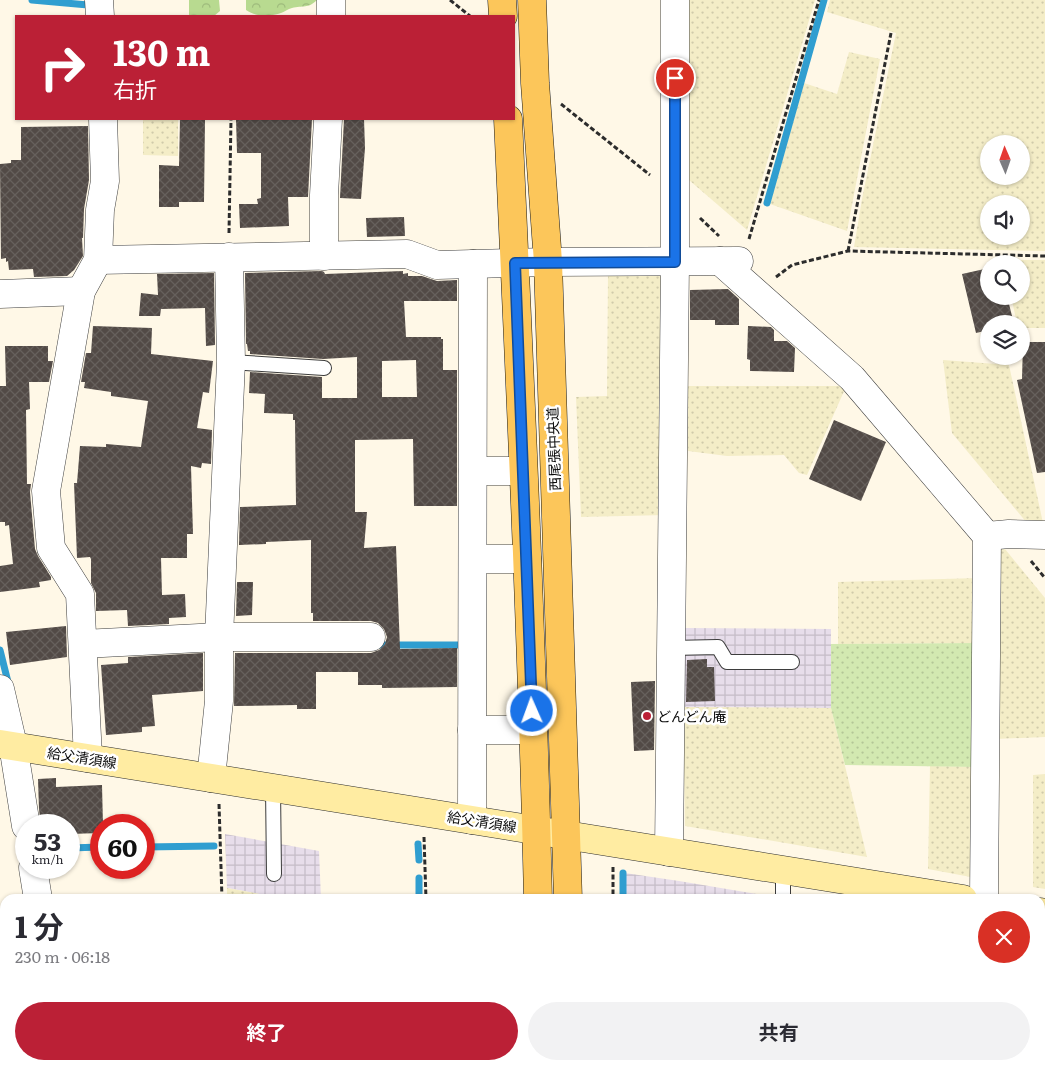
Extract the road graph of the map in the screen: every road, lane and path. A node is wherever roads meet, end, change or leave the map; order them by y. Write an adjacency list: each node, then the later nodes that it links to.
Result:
1 (99, 0): 8 (street)
2 (331, 0): 9 (street)
3 (450, 0): 10 (path)
4 (502, 0): 11 (main road)
5 (532, 0): 23 (main road, 西尾張中央道)
6 (675, 0): 24 (street)
7 (819, 0): 18 (path)
8 (100, 15)
9 (331, 15)
10 (469, 15)
11 (503, 15)
12 (891, 33): 17 (path)
13 (103, 120): 22 (street)
14 (231, 120): 21 (path)
15 (328, 120): 19 (street)
16 (508, 120): 25 (main road)
17 (848, 251): 20 (path); 27 (path)
18 (739, 254): 24 (street); 35 (street)
19 (324, 256): 21 (street); 26 (street)
20 (1045, 256)
21 (229, 257): 22 (street); 30 (street)
22 (98, 260): 28 (street)
23 (548, 262): 24 (street); 25 (street); 54 (main road, 西尾張中央道)
24 (675, 262): 41 (street)
25 (515, 263): 26 (street); 33 (main road)
26 (473, 264): 32 (street)
27 (770, 281)
28 (81, 291): 29 (street); 40 (street)
29 (0, 294)
30 (231, 362): 31 (lane); 38 (street)
31 (324, 368)
32 (472, 471): 33 (street); 36 (street)
33 (523, 471): 37 (main road)
34 (1045, 535): 35 (street)
35 (987, 536): 68 (street)
36 (472, 559): 37 (street); 44 (street)
37 (527, 559): 45 (main road)
38 (219, 637): 39 (street); 40 (street); 48 (street)
39 (371, 637)
40 (83, 644): 47 (street)
41 (671, 648): 42 (lane); 56 (street)
42 (792, 662)
43 (0, 689): 46 (street)
44 (472, 730): 45 (street); 52 (street)
45 (533, 730): 53 (main road)
46 (6, 745): 47 (main road, 給父清須線); 51 (street)
47 (88, 758): 48 (main road, 給父清須線)
48 (214, 778): 49 (main road, 給父清須線); 61 (path)
49 (273, 788): 50 (main road, 給父清須線); 58 (lane)
50 (424, 812): 52 (main road, 給父清須線); 62 (path)
51 (23, 814)
52 (472, 820): 53 (main road, 給父清須線)
53 (536, 830): 54 (main road, 給父清須線); 63 (main road)
54 (565, 835): 55 (main road, 給父清須線); 64 (main road, 西尾張中央道)
55 (613, 843): 56 (main road, 給父清須線); 65 (path)
56 (669, 852): 57 (main road, 給父清須線)
57 (783, 870): 66 (lane); 67 (main road, 給父清須線)
58 (274, 874)
59 (35, 879): 60 (street)
60 (37, 894)
61 (222, 894)
62 (426, 894)
63 (538, 894)
64 (568, 894)
65 (613, 894)
66 (783, 894)
67 (932, 894)
68 (984, 894)

